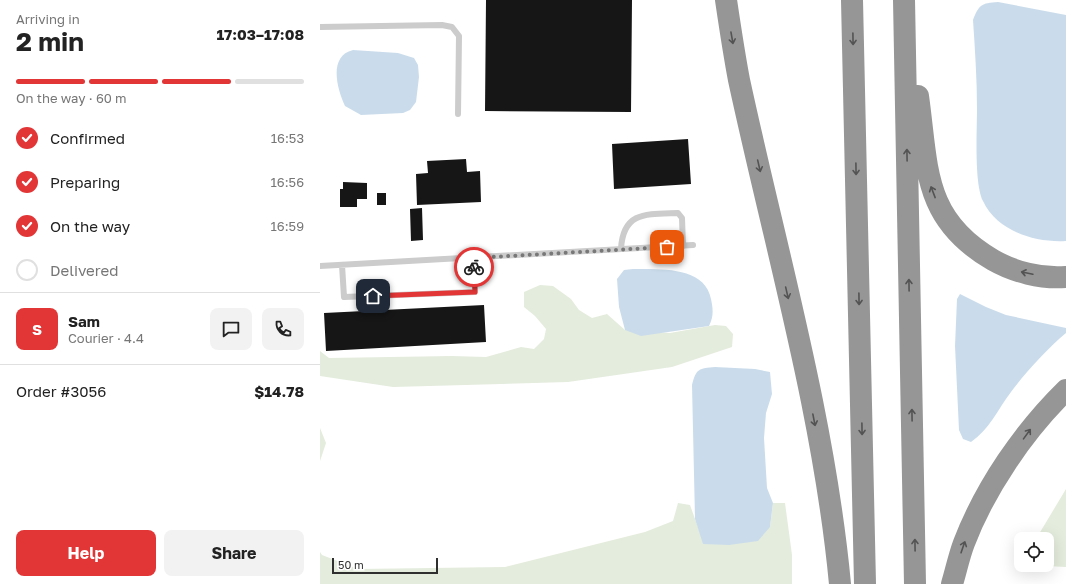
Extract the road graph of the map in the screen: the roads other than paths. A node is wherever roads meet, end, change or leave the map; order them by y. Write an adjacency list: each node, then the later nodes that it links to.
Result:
1 (726, 0): 14 (highway, one-way to 14)
2 (852, 0): 15 (highway, one-way to 15)
3 (904, 0): 12 (highway, one-way to 3); 16 (highway, one-way to 3)
4 (320, 27): 5 (lane)
5 (458, 114)
6 (693, 245): 7 (lane)
7 (683, 246): 8 (lane); 8 (lane)
8 (621, 249): 9 (lane)
9 (474, 258): 10 (lane); 10 (lane)
10 (342, 265): 11 (lane)
11 (320, 266)
12 (1066, 277)
13 (1066, 390): 17 (highway, one-way to 13)
14 (840, 584)
15 (865, 584)
16 (915, 584)
17 (952, 584)

